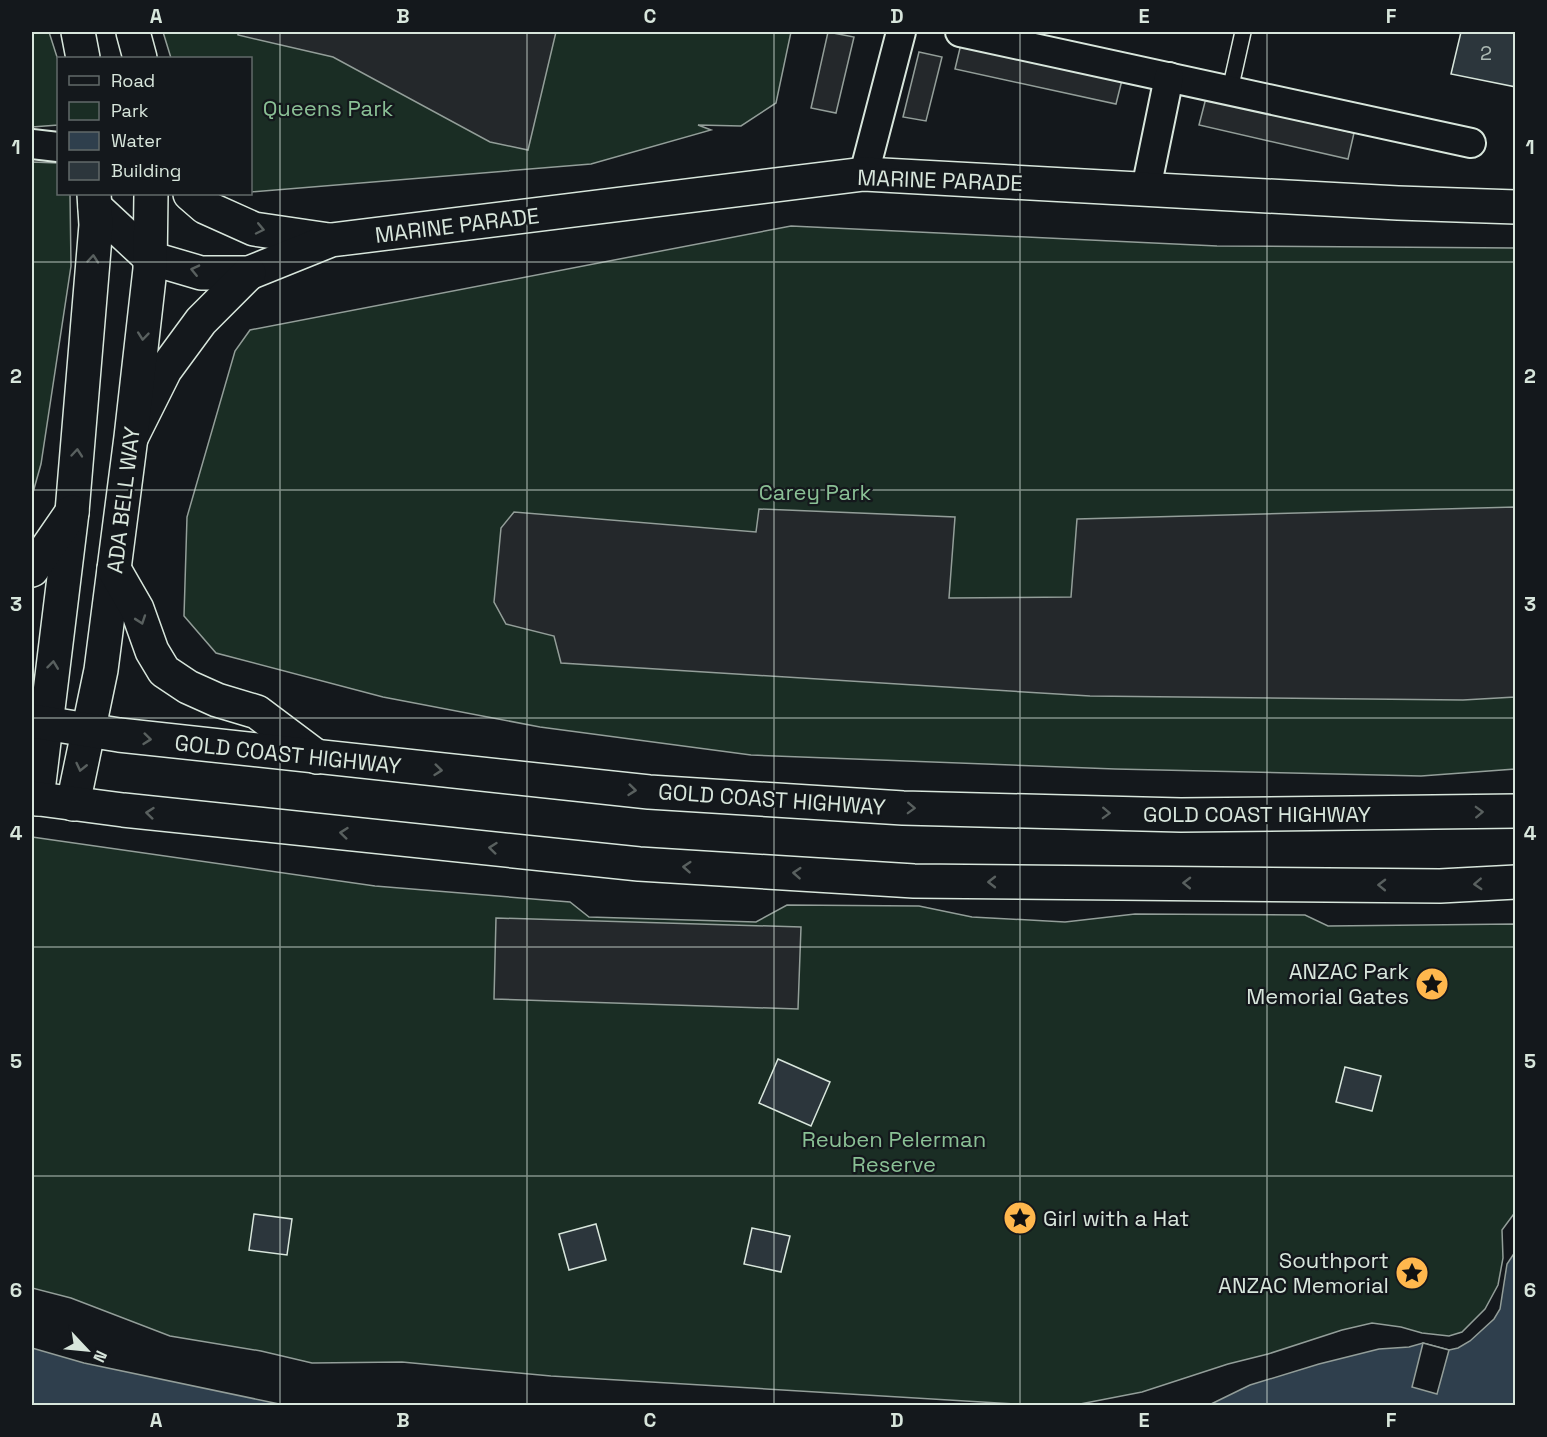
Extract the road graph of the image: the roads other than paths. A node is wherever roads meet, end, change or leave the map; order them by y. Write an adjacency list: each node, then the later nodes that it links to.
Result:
1 (78, 32): 6 (main road)
2 (133, 32): 7 (main road)
3 (901, 32): 13 (street)
4 (960, 32): 8 (street)
5 (1243, 32): 9 (lane)
6 (83, 57)
7 (140, 57)
8 (1169, 77): 9 (street); 14 (street)
9 (1230, 90): 10 (street)
10 (1471, 143)
11 (32, 144): 12 (street)
12 (57, 147)
13 (864, 174): 14 (main road, MARINE PARADE); 19 (main road, MARINE PARADE)
14 (1146, 189): 18 (main road, MARINE PARADE)
15 (151, 195): 20 (main road, ADA BELL WAY)
16 (191, 195): 19 (main road, MARINE PARADE, one-way to 19)
17 (95, 200): 20 (main road, MARINE PARADE); 23 (main road, one-way to 17)
18 (1515, 207)
19 (331, 240): 21 (main road, MARINE PARADE)
20 (150, 258): 21 (main road, MARINE PARADE, one-way to 20); 22 (main road, ADA BELL WAY, one-way to 22)
21 (249, 273): 22 (main road)
22 (131, 437): 24 (main road, ADA BELL WAY)
23 (72, 512): 25 (main road); 26 (main road, one-way to 23)
24 (114, 569): 27 (main road, ADA BELL WAY); 28 (main road, one-way to 28)
25 (32, 570)
26 (39, 722): 27 (main road, GOLD COAST HIGHWAY); 29 (main road)
27 (89, 731): 28 (main road, GOLD COAST HIGHWAY, one-way to 28); 30 (main road, ADA BELL WAY, one-way to 30)
28 (318, 757): 31 (main road, GOLD COAST HIGHWAY, one-way to 31)
29 (34, 799): 30 (main road)
30 (73, 804): 32 (main road, one-way to 30)
31 (1515, 811)
32 (1515, 882)

